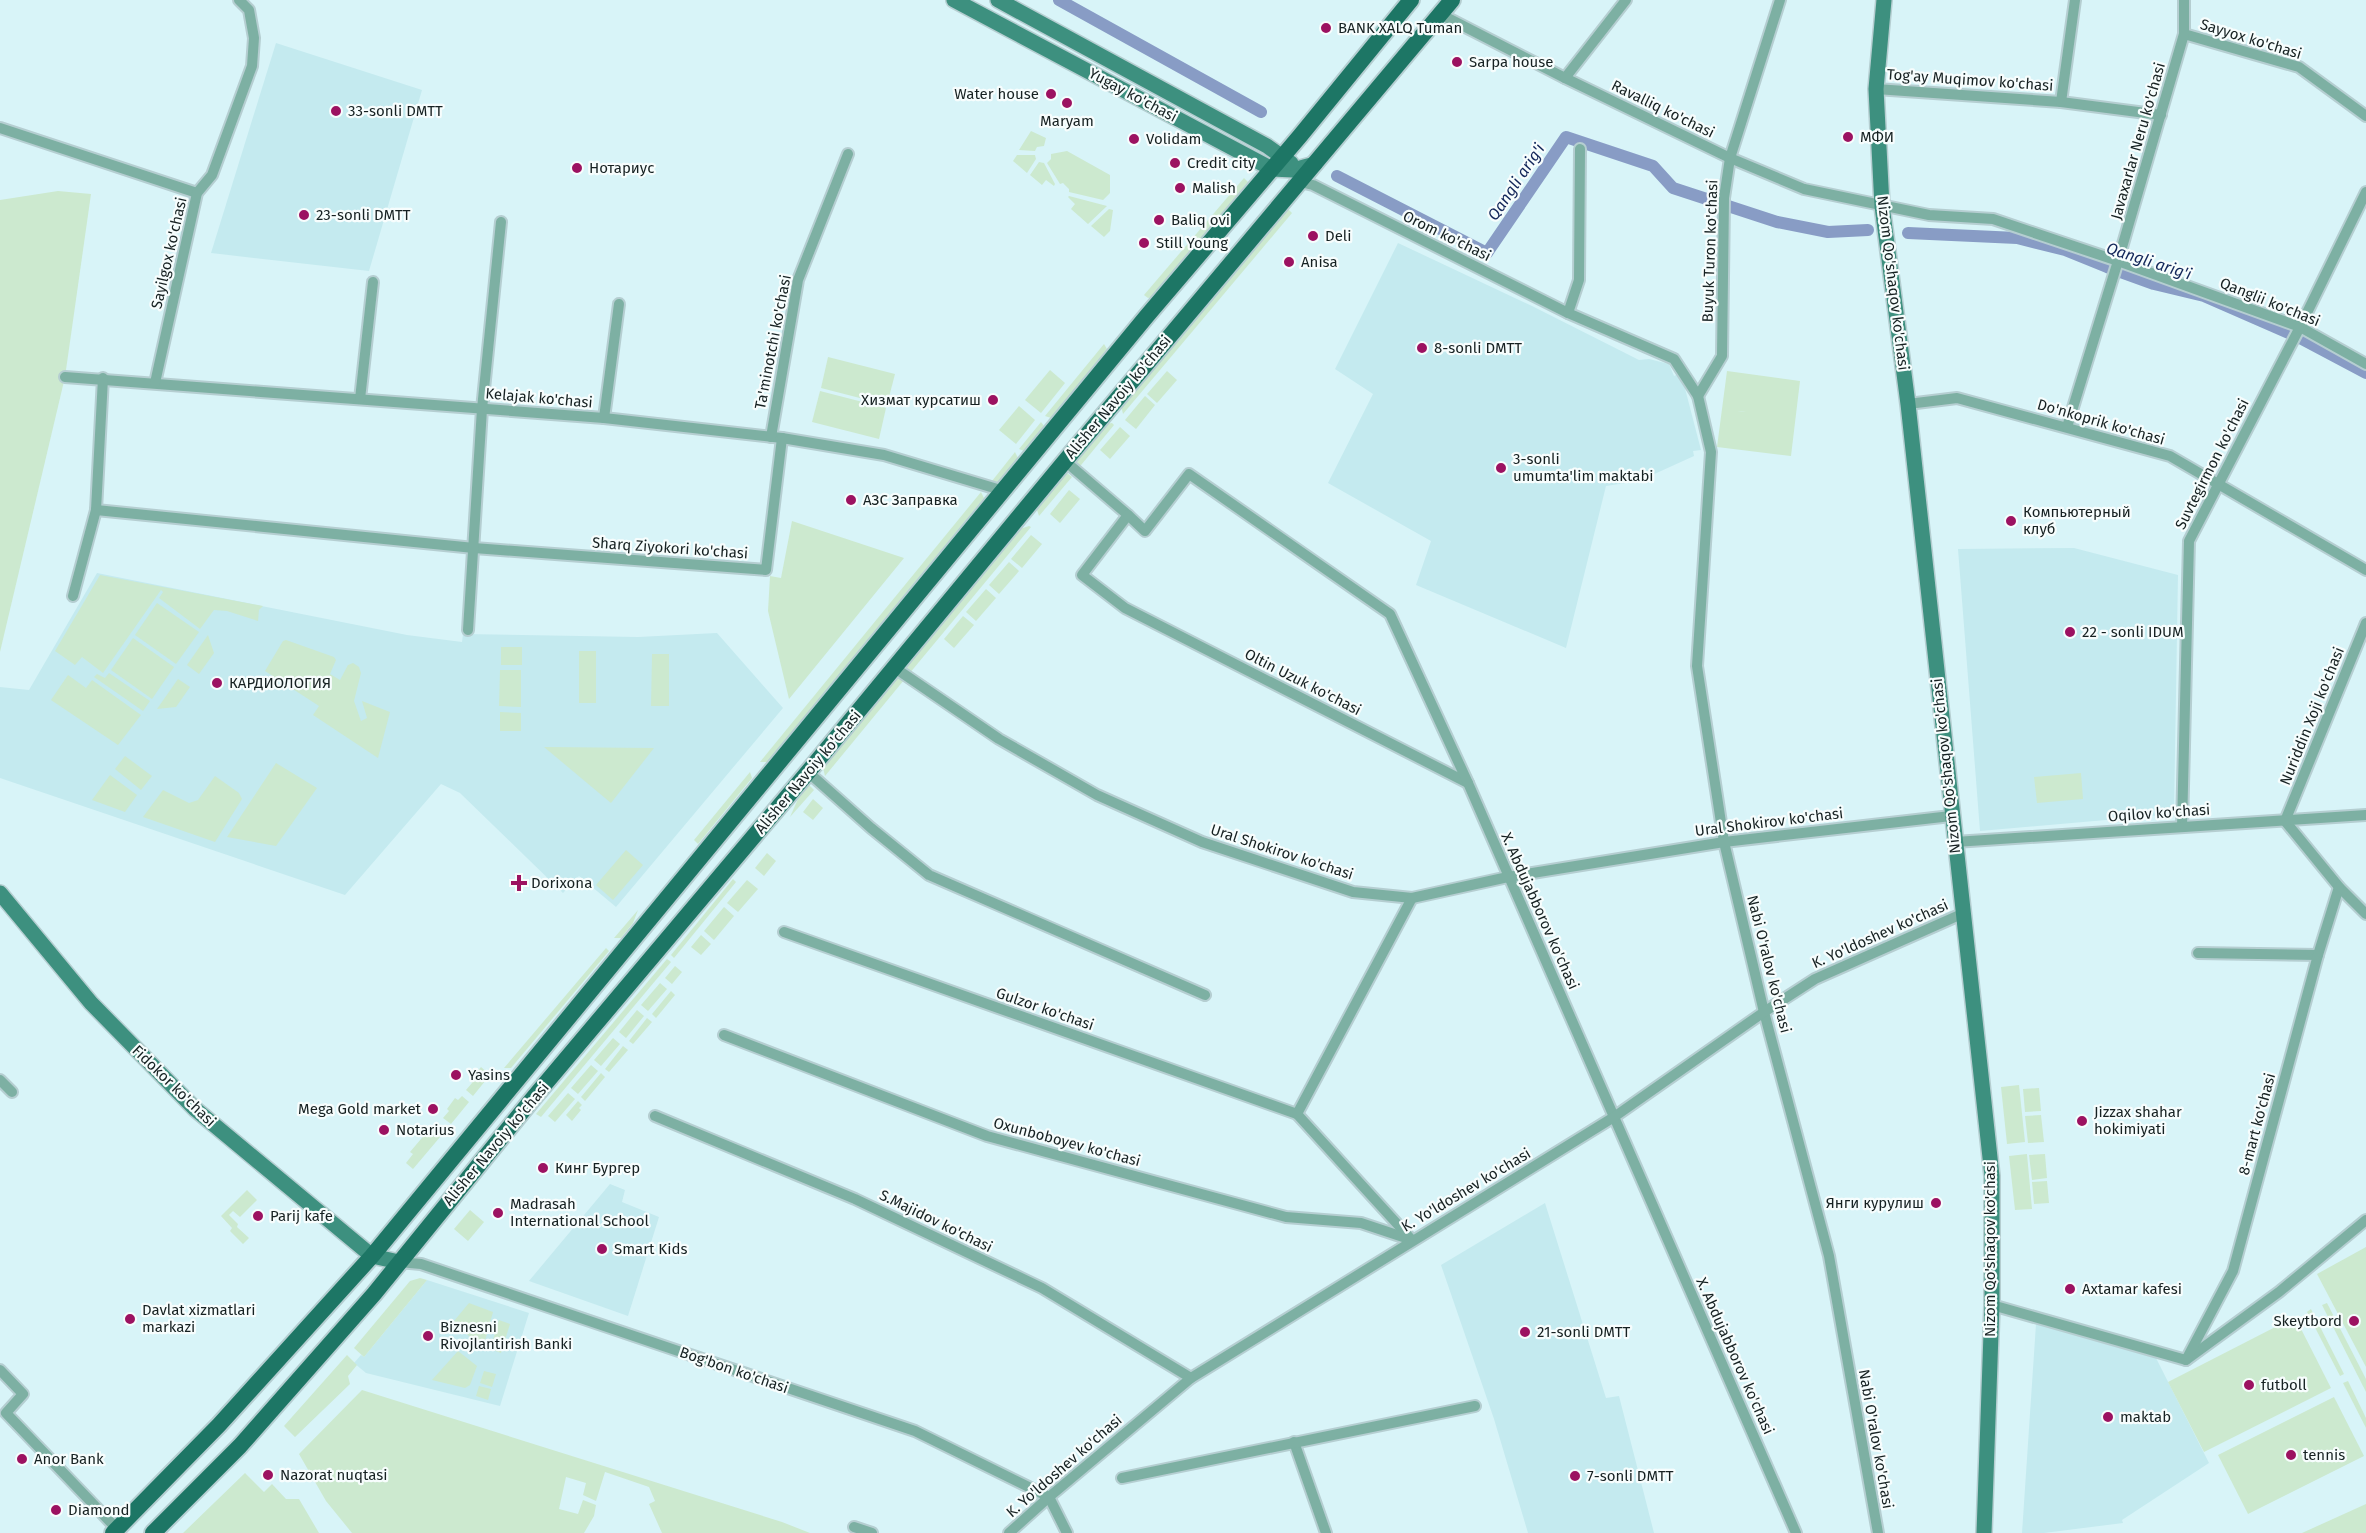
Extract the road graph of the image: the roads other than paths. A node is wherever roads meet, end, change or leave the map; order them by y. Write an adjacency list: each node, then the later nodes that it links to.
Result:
1 (239, 0): 24 (street, Sayilgox ko'chasi)
2 (954, 0): 22 (main road, Yugay ko'chasi)
3 (998, 0): 22 (main road, Yugay ko'chasi)
4 (1411, 0): 22 (main road, Alisher Navoiy ko'chasi)
5 (1452, 0): 11 (main road, Alisher Navoiy ko'chasi)
6 (1626, 0): 13 (street)
7 (1780, 0): 21 (street, Buyuk Turon ko'chasi)
8 (1884, 0): 14 (main road, Nizom Qo'shaqov ko'chasi)
9 (2075, 0): 15 (street, Tog'ay Muqimov ko'chasi)
10 (2184, 0): 12 (street, Javaxarlar Neru ko'chasi)
11 (1440, 14): 13 (street, Ravalliq ko'chasi); 22 (main road, Alisher Navoiy ko'chasi)
12 (2184, 34): 16 (street, Javaxarlar Neru ko'chasi); 17 (street, Sayyox ko'chasi)
13 (1565, 78): 21 (street, Ravalliq ko'chasi)
14 (1876, 89): 15 (street, Tog'ay Muqimov ko'chasi); 25 (main road, Nizom Qo'shaqov ko'chasi)
15 (2061, 102): 16 (street, Tog'ay Muqimov ko'chasi)
16 (2161, 115): 27 (street, Javaxarlar Neru ko'chasi)
17 (2366, 116)
18 (0, 128): 24 (street)
19 (1580, 149): 30 (street)
20 (848, 154): 42 (street, Ta'minotchi ko'chasi)
21 (1730, 158): 25 (street, Ravalliq ko'chasi); 36 (street, Buyuk Turon ko'chasi)
22 (1286, 169): 30 (street, Orom ko'chasi); 43 (main road, Alisher Navoiy ko'chasi); 45 (main road, Alisher Navoiy ko'chasi)
23 (2366, 192): 31 (street, Suvtegirmon ko'chasi)
24 (197, 193): 35 (street, Sayilgox ko'chasi)
25 (1882, 207): 27 (street, Qanglii ko'chasi); 38 (main road, Nizom Qo'shaqov ko'chasi)
26 (501, 222): 39 (street)
27 (2116, 267): 31 (street, Qanglii ko'chasi); 41 (street, Javaxarlar Neru ko'chasi)
28 (373, 282): 37 (street)
29 (619, 304): 40 (street)
30 (1568, 313): 36 (street, Orom ko'chasi)
31 (2297, 333): 32 (street, Qanglii ko'chasi); 44 (street, Suvtegirmon ko'chasi)
32 (2366, 364)
33 (65, 377): 34 (street, Kelajak ko'chasi)
34 (103, 378): 35 (street, Kelajak ko'chasi); 46 (street)
35 (155, 383): 37 (street, Kelajak ko'chasi)
36 (1698, 396): 62 (street, Nabi O'ralov ko'chasi)
37 (360, 399): 39 (street, Kelajak ko'chasi)
38 (1908, 404): 41 (street, Do'nkoprik ko'chasi); 58 (main road, Nizom Qo'shaqov ko'chasi)
39 (482, 409): 40 (street, Kelajak ko'chasi); 48 (street)
40 (604, 418): 42 (street, Kelajak ko'chasi)
41 (2067, 427): 44 (street, Do'nkoprik ko'chasi)
42 (776, 438): 45 (street, Kelajak ko'chasi); 48 (street, Sharq Ziyokori ko'chasi)
43 (1065, 461): 47 (street); 53 (main road, Alisher Navoiy ko'chasi)
44 (2218, 486): 49 (street, Do'nkoprik ko'chasi); 60 (street, Suvtegirmon ko'chasi)
45 (1004, 491): 57 (main road, Alisher Navoiy ko'chasi)
46 (96, 510): 48 (street, Sharq Ziyokori ko'chasi); 50 (street)
47 (1128, 515): 55 (street, Oltin Uzuk ko'chasi); 55 (street, X. Abdujabborov ko'chasi)
48 (474, 548): 52 (street)
49 (2366, 570)
50 (73, 596)
51 (2366, 623): 59 (street, Nuriddin Xoji ko'chasi)
52 (468, 630)
53 (895, 668): 54 (main road, Alisher Navoiy ko'chasi); 67 (street, Ural Shokirov ko'chasi)
54 (808, 772): 61 (main road, Alisher Navoiy ko'chasi); 73 (street)
55 (1468, 783): 64 (street, X. Abdujabborov ko'chasi)
56 (2366, 815): 59 (street, Oqilov ko'chasi)
57 (734, 816): 61 (main road); 83 (main road, Alisher Navoiy ko'chasi)
58 (1951, 816): 62 (street, Ural Shokirov ko'chasi); 63 (main road, Nizom Qo'shaqov ko'chasi)
59 (2285, 821): 60 (street, Oqilov ko'chasi); 65 (street)
60 (2182, 827): 63 (street, Oqilov ko'chasi)
61 (756, 834): 84 (main road, Alisher Navoiy ko'chasi)
62 (1724, 842): 64 (street, Ural Shokirov ko'chasi); 74 (street, Nabi O'ralov ko'chasi)
63 (1955, 842): 68 (main road, Nizom Qo'shaqov ko'chasi)
64 (1508, 877): 67 (street, Ural Shokirov ko'chasi); 80 (street, X. Abdujabborov ko'chasi)
65 (2339, 887): 69 (street); 72 (street, 8-mart ko'chasi)
66 (0, 893): 83 (main road, Fidokor ko'chasi)
67 (1412, 898): 78 (street)
68 (1964, 913): 74 (street, K. Yo'ldoshev ko'chasi); 85 (main road, Nizom Qo'shaqov ko'chasi)
69 (2366, 914)
70 (784, 932): 78 (street, Gulzor ko'chasi)
71 (2198, 953): 72 (street)
72 (2318, 956): 86 (street, 8-mart ko'chasi)
73 (1205, 995)
74 (1764, 1012): 80 (street, K. Yo'ldoshev ko'chasi); 101 (street, Nabi O'ralov ko'chasi)
75 (724, 1035): 82 (street, Oxunboboyev ko'chasi)
76 (0, 1080): 77 (street)
77 (12, 1092)
78 (1296, 1114): 82 (street, Gulzor ko'chasi)
79 (655, 1116): 88 (street, S.Majidov ko'chasi)
80 (1614, 1116): 82 (street, K. Yo'ldoshev ko'chasi); 100 (street, X. Abdujabborov ko'chasi)
81 (2366, 1220): 86 (street)
82 (1412, 1240): 88 (street, K. Yo'ldoshev ko'chasi)
83 (372, 1256): 84 (main road, Bog'bon ko'chasi); 94 (main road, Alisher Navoiy ko'chasi)
84 (399, 1262): 92 (street, Bog'bon ko'chasi); 95 (main road, Alisher Navoiy ko'chasi)
85 (1992, 1305): 86 (street); 102 (main road, Nizom Qo'shaqov ko'chasi)
86 (2186, 1360)
87 (0, 1371): 94 (street)
88 (1191, 1378): 92 (street, K. Yo'ldoshev ko'chasi)
89 (1475, 1406): 90 (street)
90 (1294, 1442): 91 (street); 99 (street)
91 (1122, 1478)
92 (1049, 1497): 97 (street, K. Yo'ldoshev ko'chasi); 98 (street)
93 (854, 1527): 96 (street)
94 (115, 1531)
95 (153, 1533)
96 (872, 1533)
97 (1010, 1533)
98 (1066, 1533)
99 (1326, 1533)
100 (1796, 1533)
101 (1878, 1533)
102 (1984, 1533)

